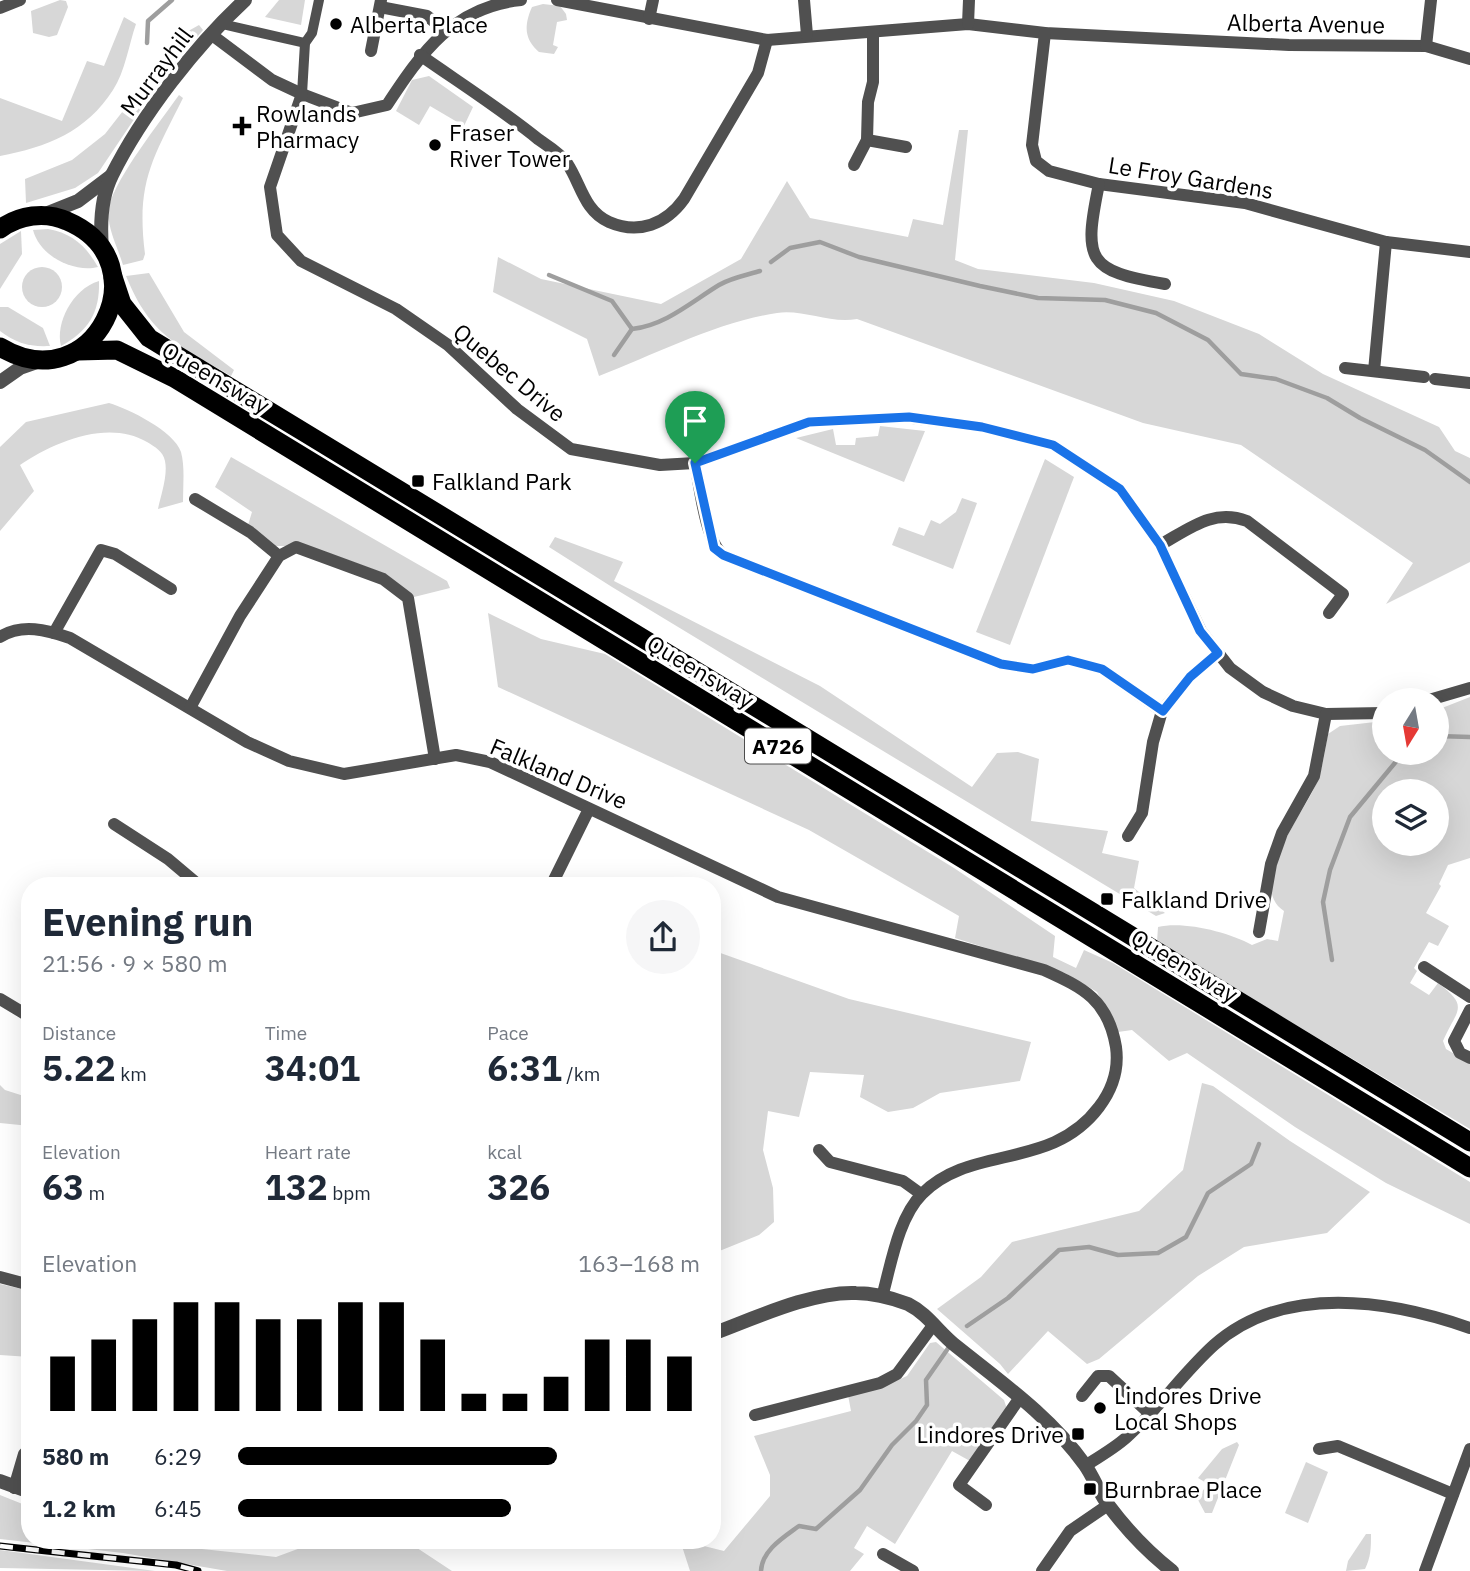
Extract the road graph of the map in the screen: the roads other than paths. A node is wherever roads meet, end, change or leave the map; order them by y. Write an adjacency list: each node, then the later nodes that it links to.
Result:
1 (20, 0): 11 (street)
2 (245, 0): 14 (street, Murrayhill)
3 (318, 0): 20 (street)
4 (521, 0): 15 (street)
5 (557, 0): 12 (street, Alberta Avenue)
6 (653, 0): 12 (street)
7 (804, 0): 18 (street)
8 (969, 0): 13 (street)
9 (1431, 0): 21 (street)
10 (380, 4): 15 (street); 22 (street)
11 (0, 8)
12 (649, 19): 19 (street, Alberta Avenue)
13 (968, 24): 16 (street, Alberta Avenue); 17 (street, Alberta Avenue)
14 (217, 29): 20 (street); 25 (street); 29 (street, Murrayhill)
15 (446, 31): 23 (street)
16 (1045, 33): 21 (street, Alberta Avenue); 30 (street, Le Froy Gardens)
17 (873, 34): 18 (street, Alberta Avenue); 26 (street)
18 (807, 35): 19 (street, Alberta Avenue)
19 (767, 40): 23 (street)
20 (305, 43): 25 (street)
21 (1426, 46): 24 (street, Alberta Avenue)
22 (371, 51)
23 (420, 55): 25 (street)
24 (1470, 58)
25 (302, 94): 45 (street, Quebec Drive)
26 (867, 140): 27 (street); 28 (street)
27 (906, 147)
28 (854, 165)
29 (111, 176): 31 (street, Murrayhill); 34 (street, Murrayhill)
30 (1099, 184): 33 (street, Le Froy Gardens); 37 (street)
31 (43, 215): 32 (highway, A726); 34 (highway, A726)
32 (3, 226)
33 (1386, 242): 35 (street, Le Froy Gardens); 42 (street)
34 (104, 252): 36 (highway, A726)
35 (1470, 252)
36 (114, 285): 39 (highway); 73 (highway, Queensway / A726)
37 (1165, 285)
38 (0, 348): 40 (highway, A726)
39 (78, 351): 40 (highway, A726); 75 (highway, Queensway / A726)
40 (40, 360): 43 (street)
41 (1345, 368): 42 (street)
42 (1374, 371): 44 (street)
43 (0, 382)
44 (1470, 383)
45 (695, 463): 47 (street, Quebec Drive); 57 (street)
46 (195, 499): 48 (street)
47 (1160, 545): 50 (street); 53 (street, Quebec Drive)
48 (279, 556): 56 (street); 60 (street)
49 (171, 589): 51 (street)
50 (1329, 613)
51 (54, 633): 52 (street, Falkland Drive); 56 (street, Falkland Drive)
52 (0, 637)
53 (1218, 653): 57 (street); 59 (street, Quebec Drive)
54 (1470, 688): 55 (street)
55 (1449, 694)
56 (190, 708): 60 (street, Falkland Drive)
57 (1163, 711): 63 (street)
58 (1372, 713): 59 (street, Quebec Drive)
59 (1326, 714): 66 (street)
60 (435, 759): 61 (street, Falkland Drive)
61 (589, 808): 65 (street); 76 (street, Falkland Drive)
62 (114, 824): 64 (street)
63 (1128, 836)
64 (190, 877)
65 (555, 877)
66 (1259, 932)
67 (1424, 967): 68 (street)
68 (1470, 997)
69 (0, 999): 71 (street)
70 (1470, 1010): 72 (street)
71 (21, 1012)
72 (1470, 1058)
73 (1470, 1142)
74 (819, 1150): 76 (street)
75 (1470, 1168)
76 (922, 1194): 79 (street, Falkland Drive)
77 (0, 1277): 78 (street)
78 (21, 1283)
79 (882, 1297): 80 (street); 82 (street)
80 (934, 1324): 84 (street); 86 (street)
81 (1470, 1328): 85 (street)
82 (721, 1331)
83 (1082, 1396): 85 (street)
84 (1019, 1399): 90 (street); 95 (street)
85 (1149, 1413): 90 (street)
86 (755, 1415)
87 (1319, 1449): 94 (street)
88 (1470, 1449): 94 (street)
89 (21, 1464): 92 (street)
90 (1085, 1465): 96 (street)
91 (0, 1481): 92 (street)
92 (14, 1488): 93 (street)
93 (21, 1490)
94 (1452, 1494): 101 (street)
95 (986, 1505)
96 (1108, 1505): 99 (street); 100 (street)
97 (883, 1554): 98 (street)
98 (914, 1571)
99 (1042, 1571)
100 (1172, 1571)
101 (1425, 1571)

